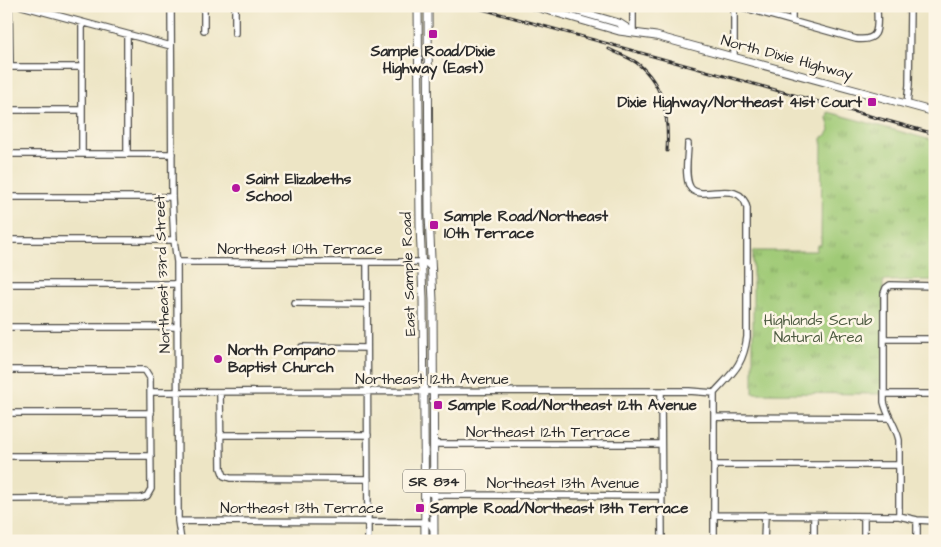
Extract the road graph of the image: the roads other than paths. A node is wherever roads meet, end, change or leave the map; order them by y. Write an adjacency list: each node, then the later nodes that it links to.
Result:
1 (10, 6): 26 (street)
2 (22, 6): 19 (street)
3 (191, 6): 16 (street)
4 (204, 6): 20 (street)
5 (235, 6): 22 (street)
6 (418, 6): 28 (main road, East Sample Road / SR 834)
7 (428, 6): 33 (main road, East Sample Road / SR 834)
8 (533, 6): 21 (main road, North Dixie Highway)
9 (560, 6): 21 (main road, North Dixie Highway)
10 (633, 6): 21 (street)
11 (734, 6): 25 (street)
12 (738, 6): 18 (street)
13 (792, 6): 18 (street)
14 (877, 6): 17 (street); 18 (street)
15 (910, 6): 29 (street)
16 (171, 7): 24 (street, Northeast 33rd Street)
17 (823, 7)
18 (792, 21)
19 (82, 22): 23 (street); 27 (street)
20 (204, 30)
21 (633, 32): 25 (main road, North Dixie Highway)
22 (235, 33)
23 (126, 35): 24 (street); 37 (street)
24 (171, 46): 38 (street, Northeast 33rd Street)
25 (734, 58): 29 (main road, North Dixie Highway)
26 (8, 67): 27 (street)
27 (82, 67): 31 (street)
28 (419, 101): 33 (main road); 43 (main road, East Sample Road / SR 834)
29 (907, 104): 32 (main road, North Dixie Highway)
30 (6, 110): 31 (street)
31 (82, 110): 36 (street)
32 (935, 112)
33 (429, 113): 44 (main road, East Sample Road / SR 834)
34 (688, 144): 68 (street)
35 (6, 154): 36 (street)
36 (82, 154): 37 (street)
37 (127, 154): 38 (street)
38 (172, 154): 40 (street, Northeast 33rd Street)
39 (6, 197): 40 (street)
40 (172, 197): 42 (street, Northeast 33rd Street)
41 (6, 240): 42 (street)
42 (174, 240): 45 (street, Northeast 33rd Street)
43 (421, 248): 44 (main road); 47 (main road, East Sample Road / SR 834)
44 (432, 257): 48 (main road, East Sample Road / SR 834)
45 (177, 262): 46 (street, Northeast 10th Terrace); 50 (street, Northeast 33rd Street)
46 (367, 262): 47 (street, Northeast 10th Terrace); 53 (street)
47 (422, 262): 48 (street); 64 (main road, East Sample Road / SR 834)
48 (432, 269): 65 (main road, East Sample Road / SR 834)
49 (6, 284): 50 (street)
50 (177, 284): 55 (street, Northeast 33rd Street)
51 (935, 286): 56 (street)
52 (294, 303): 53 (street)
53 (367, 304): 59 (street)
54 (6, 327): 55 (street)
55 (178, 327): 63 (street, Northeast 33rd Street)
56 (884, 339): 57 (street); 69 (street)
57 (935, 339)
58 (302, 347): 59 (street)
59 (367, 348): 61 (street)
60 (6, 370): 62 (street)
61 (367, 391): 64 (street, Northeast 12th Avenue); 67 (street, Northeast 12th Avenue); 76 (street)
62 (150, 392): 63 (street, Northeast 12th Avenue); 72 (street)
63 (178, 392): 67 (street, Northeast 12th Avenue); 94 (street, Northeast 33rd Street)
64 (424, 392): 65 (street, Northeast 12th Avenue); 84 (main road, East Sample Road / SR 834)
65 (434, 392): 66 (street, Northeast 12th Avenue); 77 (main road, East Sample Road / SR 834)
66 (661, 392): 68 (street, Northeast 12th Avenue); 78 (street)
67 (220, 393): 75 (street)
68 (714, 393): 73 (street)
69 (884, 394): 70 (street); 74 (street)
70 (935, 394)
71 (6, 413): 72 (street)
72 (151, 413): 80 (street)
73 (714, 417): 74 (street); 81 (street)
74 (890, 418): 82 (street)
75 (220, 434): 76 (street); 83 (street)
76 (368, 434): 83 (street)
77 (434, 444): 78 (street, Northeast 12th Terrace); 85 (main road, East Sample Road / SR 834)
78 (661, 444): 86 (street)
79 (6, 456): 80 (street)
80 (151, 456): 87 (street)
81 (714, 465): 82 (street); 89 (street)
82 (899, 466): 92 (street)
83 (368, 478): 95 (street)
84 (425, 487): 85 (street); 97 (main road, East Sample Road / SR 834)
85 (434, 495): 86 (street, Northeast 13th Avenue); 98 (main road, East Sample Road / SR 834)
86 (662, 496): 103 (street)
87 (6, 499)
88 (765, 515): 89 (street); 90 (street); 105 (street)
89 (714, 516): 104 (street)
90 (814, 516): 91 (street); 106 (street)
91 (864, 516): 92 (street); 107 (street)
92 (899, 516): 93 (street)
93 (917, 520): 96 (street); 108 (street)
94 (178, 521): 95 (street, Northeast 13th Terrace); 99 (street, Northeast 33rd Street)
95 (368, 521): 97 (street, Northeast 13th Terrace); 100 (street)
96 (935, 521)
97 (425, 522): 98 (street); 101 (main road, East Sample Road / SR 834)
98 (434, 530): 102 (main road, East Sample Road / SR 834)
99 (181, 541)
100 (368, 541)
101 (425, 541)
102 (434, 541)
103 (662, 541)
104 (714, 541)
105 (764, 541)
106 (814, 541)
107 (864, 541)
108 (917, 541)

